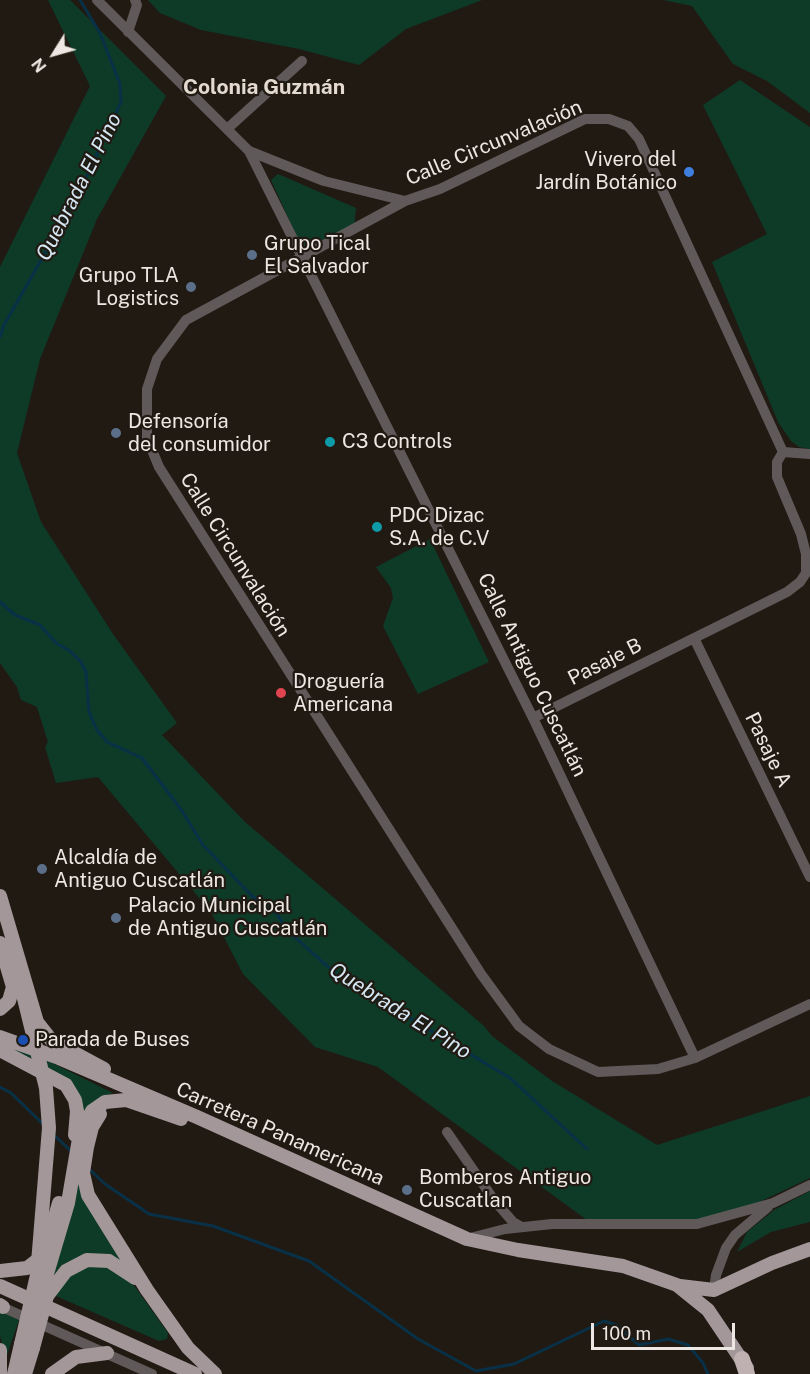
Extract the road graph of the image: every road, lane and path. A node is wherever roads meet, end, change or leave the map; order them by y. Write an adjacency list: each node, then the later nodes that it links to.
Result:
1 (97, 0): 3 (street, Calle Antiguo Cuscatlán)
2 (135, 0): 3 (street)
3 (128, 32): 5 (street, Calle Antiguo Cuscatlán)
4 (302, 61): 5 (street)
5 (227, 129): 6 (street, Calle Antiguo Cuscatlán)
6 (249, 151): 7 (street, Calle Antiguo Cuscatlán); 8 (street, Calle Antiguo Cuscatlán)
7 (405, 201): 8 (street, Calle Circunvalación); 9 (street, Calle Circunvalación)
8 (304, 258): 12 (street, Calle Antiguo Cuscatlán); 23 (street, Calle Circunvalación)
9 (783, 452): 10 (street); 11 (street, Pasaje B)
10 (810, 454)
11 (694, 638): 12 (street, Pasaje B); 13 (street, Pasaje A)
12 (533, 718): 23 (street, Calle Antiguo Cuscatlán)
13 (810, 877)
14 (0, 896): 17 (main road)
15 (0, 907): 17 (main road)
16 (0, 918): 42 (main road, bridge)
17 (10, 931): 24 (main road)
18 (0, 943): 20 (main road)
19 (810, 1004): 23 (street, Calle Circunvalación)
20 (0, 1009)
21 (0, 1037): 24 (main road, Carretera Panamericana)
22 (0, 1050): 26 (main road)
23 (695, 1058)
24 (197, 1117): 27 (main road, Carretera Panamericana)
25 (447, 1132): 31 (street)
26 (79, 1146): 27 (main road); 28 (main road); 34 (main road)
27 (282, 1155): 32 (main road, Carretera Panamericana)
28 (78, 1174): 37 (main road); 39 (main road)
29 (810, 1185): 30 (street)
30 (773, 1203): 31 (street); 38 (street)
31 (522, 1227): 32 (street)
32 (467, 1239): 35 (main road, Carretera Panamericana)
33 (810, 1249): 38 (main road)
34 (0, 1271)
35 (677, 1285): 38 (main road); 41 (main road, Carretera Panamericana)
36 (0, 1286): 51 (main road)
37 (147, 1290): 39 (main road); 52 (main road)
38 (714, 1290): 41 (main road)
39 (44, 1295): 42 (main road, bridge)
40 (1, 1306): 44 (street)
41 (722, 1328): 45 (main road, Carretera Panamericana)
42 (25, 1348): 47 (main road); 48 (main road)
43 (0, 1350): 46 (main road)
44 (107, 1353): 49 (main road); 50 (street)
45 (744, 1367): 53 (main road, Carretera Panamericana)
46 (0, 1374)
47 (14, 1374)
48 (25, 1374)
49 (52, 1374)
50 (152, 1374)
51 (195, 1374)
52 (215, 1374)
53 (752, 1374)

